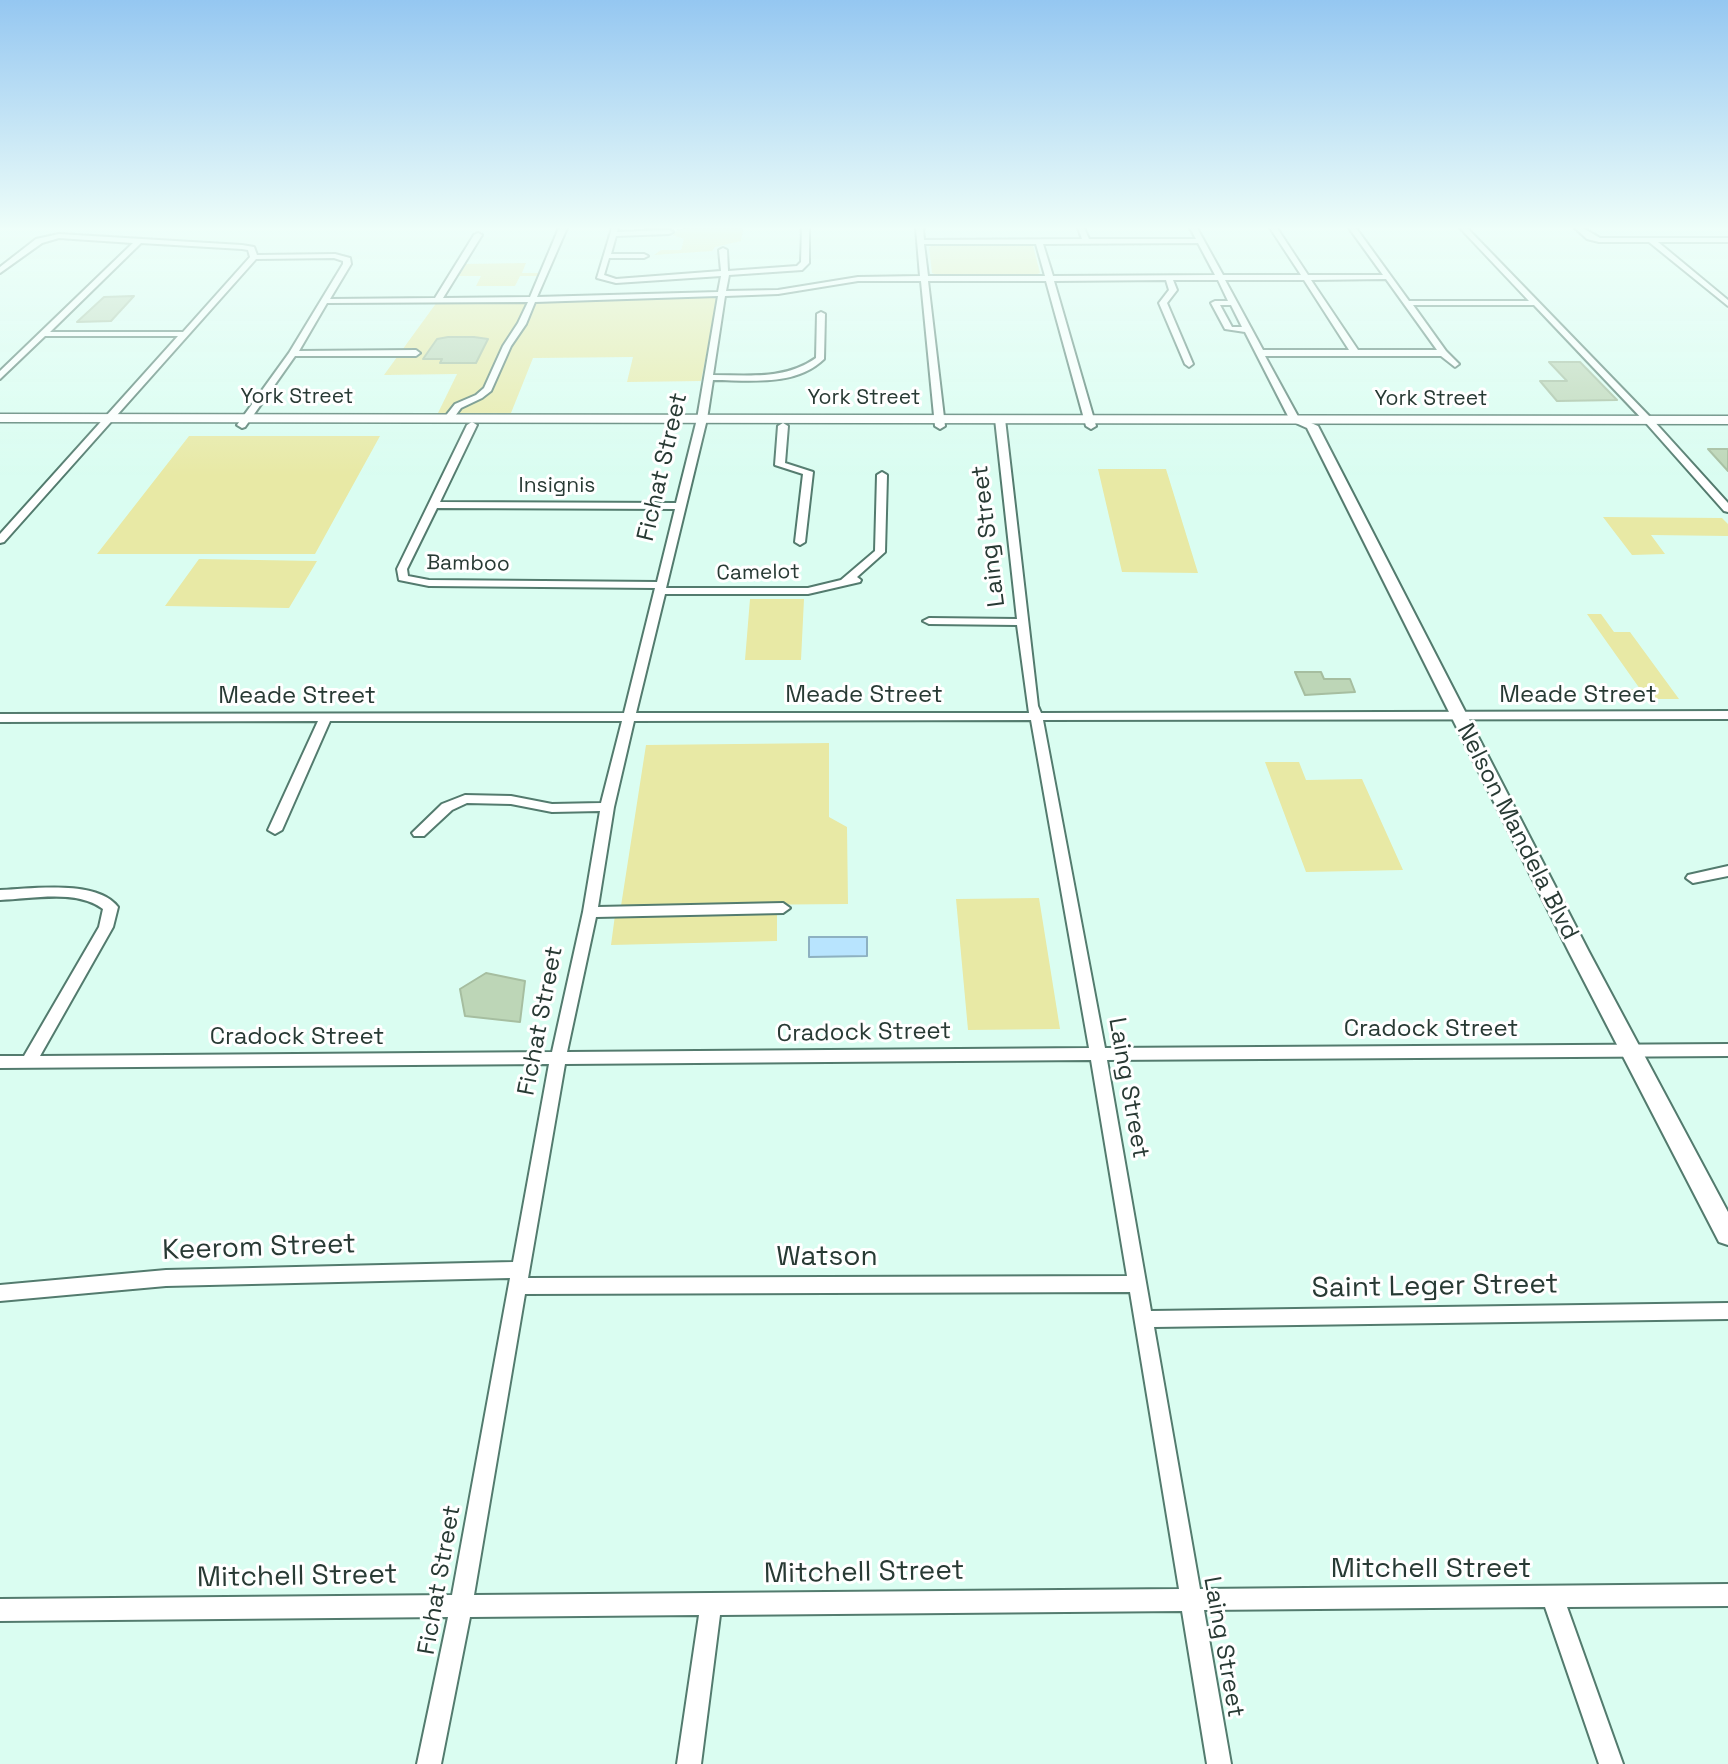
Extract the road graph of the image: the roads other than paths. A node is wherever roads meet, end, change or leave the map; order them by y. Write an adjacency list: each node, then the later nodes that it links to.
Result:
1 (67, 310): 16 (street)
2 (205, 310): 17 (street)
3 (322, 310): 22 (street)
4 (527, 310): 28 (street)
5 (719, 310): 26 (street, Fichat Street)
6 (928, 310): 34 (street)
7 (1058, 310): 36 (street)
8 (1166, 310): 23 (street)
9 (1219, 310): 15 (street)
10 (1238, 310): 15 (street)
11 (1327, 310): 20 (street)
12 (1412, 310): 21 (street)
13 (1543, 310): 37 (street)
14 (821, 314): 26 (street)
15 (1248, 330): 19 (street)
16 (43, 334): 17 (street); 25 (street)
17 (183, 334): 31 (street)
18 (416, 352): 22 (street)
19 (1260, 353): 20 (street); 29 (street)
20 (1355, 353): 21 (street)
21 (1443, 353): 24 (street)
22 (293, 354): 32 (street)
23 (1189, 363)
24 (1455, 364)
25 (0, 376)
26 (708, 377): 33 (street, Fichat Street)
27 (0, 418): 31 (main road, York Street)
28 (449, 418): 32 (main road, York Street); 33 (main road, York Street)
29 (1295, 420): 36 (main road, York Street); 37 (main road, York Street); 41 (street)
30 (1728, 420): 37 (main road, York Street)
31 (109, 421): 32 (main road, York Street); 38 (main road, York Street); 47 (street)
32 (244, 422): 39 (main road, York Street)
33 (701, 422): 34 (main road, York Street); 39 (main road, York Street); 40 (main road, York Street); 45 (street, Fichat Street)
34 (940, 422): 35 (main road, York Street); 40 (main road, York Street)
35 (1000, 422): 36 (main road, York Street); 53 (street, Laing Street)
36 (1090, 423): 41 (main road, York Street)
37 (1651, 423): 41 (main road, York Street); 42 (main road, York Street); 46 (street)
38 (0, 425)
39 (472, 425): 44 (street, Bamboo)
40 (783, 426): 48 (street)
41 (1312, 426): 57 (street, Nelson Mandela Blvd)
42 (1728, 426)
43 (881, 475): 50 (street)
44 (435, 505): 45 (street, Insignis); 51 (street, Bamboo)
45 (679, 506): 51 (street, Fichat Street)
46 (1728, 509)
47 (0, 540)
48 (800, 542)
49 (856, 580): 50 (street, Camelot)
50 (843, 584): 51 (street, Camelot)
51 (659, 588): 54 (street, Fichat Street)
52 (929, 621): 53 (street)
53 (1024, 621): 56 (street, Laing Street)
54 (630, 715): 56 (street, Meade Street); 58 (street, Meade Street); 60 (street, Fichat Street)
55 (1728, 715): 57 (street, Meade Street)
56 (1036, 716): 57 (street, Meade Street); 70 (street, Laing Street)
57 (1458, 716): 69 (street, Nelson Mandela Blvd)
58 (326, 717): 59 (street, Meade Street); 61 (street)
59 (0, 718)
60 (607, 807): 62 (street); 67 (street, Fichat Street)
61 (275, 830)
62 (419, 833)
63 (1728, 871): 64 (street)
64 (1693, 878)
65 (0, 895): 72 (street)
66 (783, 908): 67 (street)
67 (590, 912): 71 (street, Fichat Street)
68 (1728, 1050): 69 (street, Cradock Street)
69 (1630, 1051): 70 (street, Cradock Street); 74 (street, Nelson Mandela Blvd)
70 (1097, 1053): 71 (street, Cradock Street); 76 (street, Laing Street)
71 (558, 1059): 72 (street, Cradock Street); 75 (street, Fichat Street)
72 (29, 1061): 73 (street, Cradock Street)
73 (0, 1062)
74 (1728, 1235)
75 (519, 1278): 76 (street, Watson); 77 (street, Keerom Street); 84 (street, Fichat Street)
76 (1137, 1284): 79 (street, Laing Street)
77 (0, 1293)
78 (1728, 1311): 79 (street, Saint Leger Street)
79 (1143, 1319): 81 (street, Laing Street)
80 (1728, 1595): 82 (street, Mitchell Street)
81 (1190, 1598): 82 (street, Mitchell Street); 83 (street, Mitchell Street); 88 (street, Laing Street)
82 (1552, 1598): 89 (street)
83 (711, 1604): 84 (street, Mitchell Street); 87 (street)
84 (461, 1605): 85 (street, Mitchell Street); 86 (street, Fichat Street)
85 (0, 1610)
86 (429, 1764)
87 (689, 1764)
88 (1219, 1764)
89 (1611, 1764)

